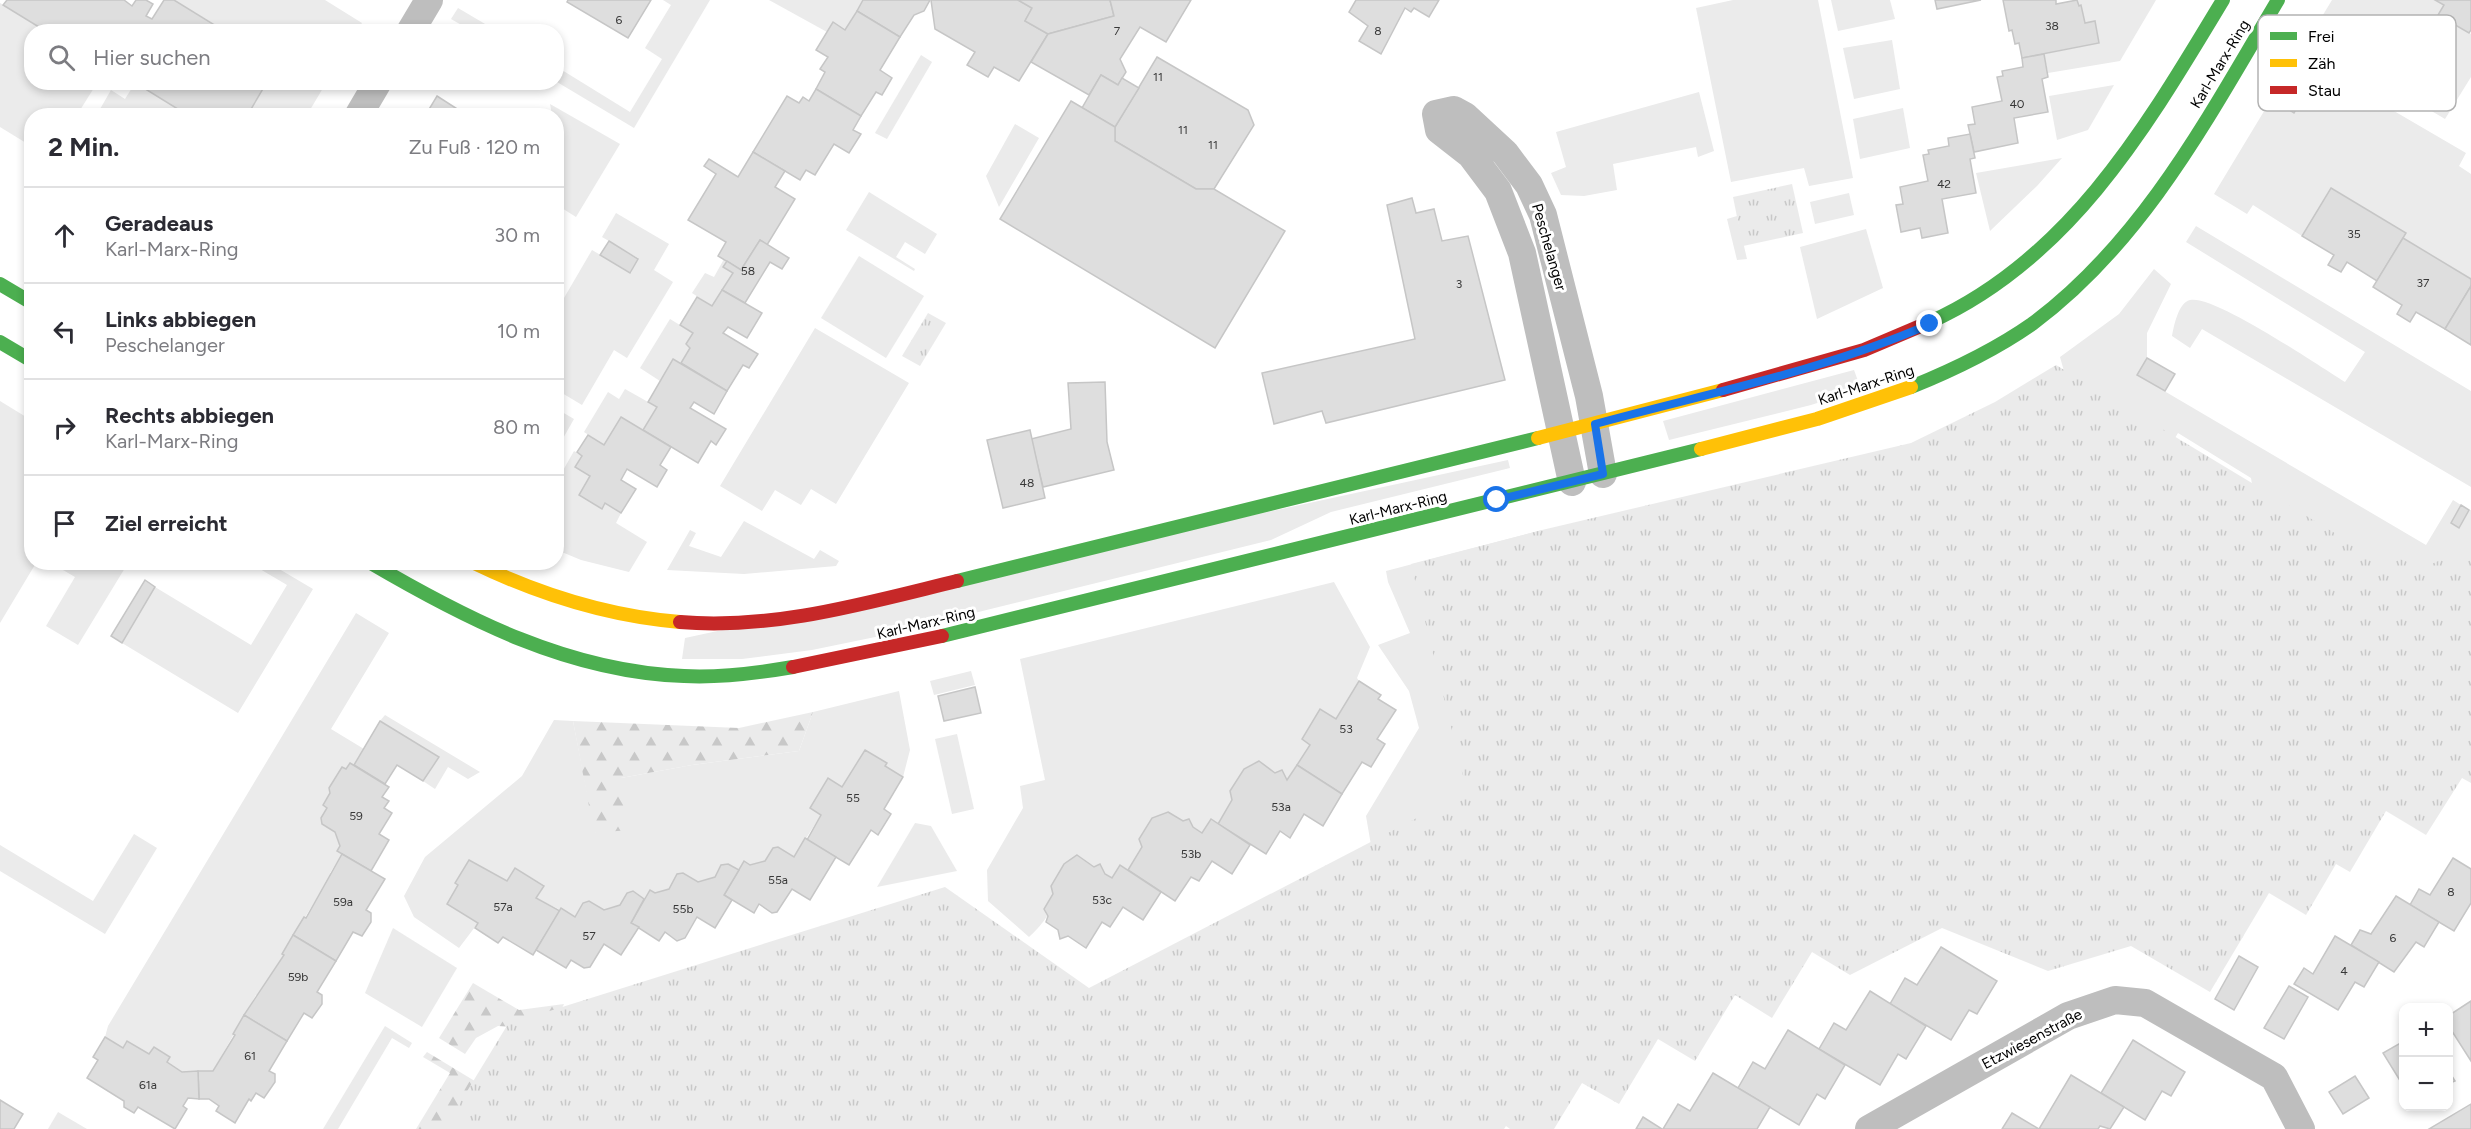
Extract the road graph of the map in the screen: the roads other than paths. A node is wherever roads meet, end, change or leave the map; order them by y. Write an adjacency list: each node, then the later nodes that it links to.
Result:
1 (429, 0): 5 (street)
2 (2223, 0): 13 (main road, Karl-Marx-Ring)
3 (2278, 0): 4 (main road, Karl-Marx-Ring)
4 (2269, 15)
5 (415, 24)
6 (2258, 32): 15 (main road, Karl-Marx-Ring)
7 (373, 90): 8 (street)
8 (363, 108)
9 (0, 284): 10 (main road)
10 (24, 298)
11 (0, 342): 12 (main road)
12 (24, 356)
13 (1595, 424): 14 (main road, Karl-Marx-Ring); 14 (street, Peschelanger); 15 (street, Peschelanger)
14 (1561, 432): 16 (street, Peschelanger); 18 (main road, Karl-Marx-Ring)
15 (1603, 474): 16 (main road, Karl-Marx-Ring)
16 (1572, 482): 17 (main road, Karl-Marx-Ring)
17 (382, 570)
18 (490, 570)
19 (1869, 1129): 20 (street, Etzwiesenstraße)
20 (2301, 1129)

